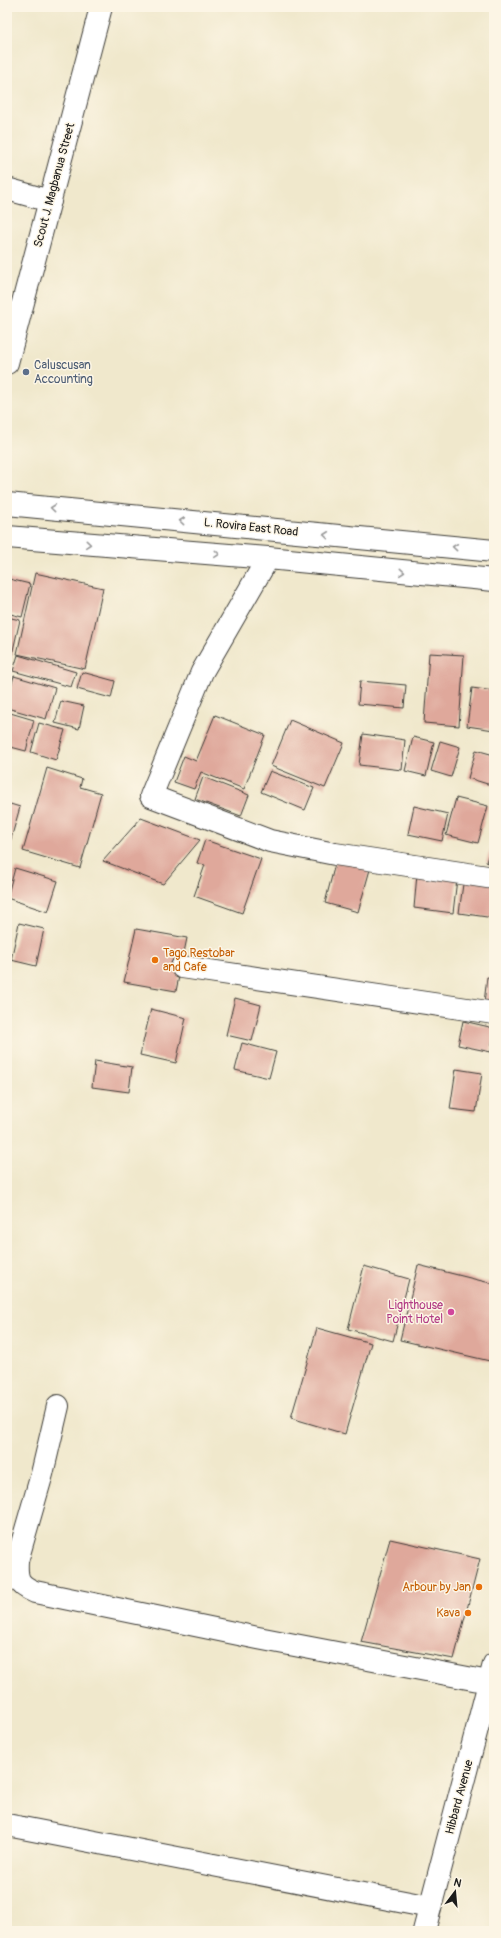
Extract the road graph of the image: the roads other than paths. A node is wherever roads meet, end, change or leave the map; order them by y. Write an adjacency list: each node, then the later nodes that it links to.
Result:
1 (101, 7): 3 (street, Scout J. Magbanua Street)
2 (7, 189): 3 (street)
3 (50, 201): 4 (street, Scout J. Magbanua Street)
4 (7, 363)
5 (7, 504): 7 (street, L. Rovira East Road, one-way to 5)
6 (7, 537): 9 (street, one-way to 9)
7 (371, 539): 8 (street, L. Rovira East Road, one-way to 7); 10 (street)
8 (494, 551)
9 (268, 558): 10 (street); 12 (street)
10 (368, 569): 11 (street, one-way to 11)
11 (494, 580)
12 (494, 878)
13 (182, 967): 14 (street)
14 (494, 1013)
15 (58, 1406): 16 (street)
16 (493, 1676): 18 (street, Hibbard Avenue)
17 (7, 1825): 18 (street)
18 (430, 1907): 19 (street, Hibbard Avenue)
19 (424, 1931)

